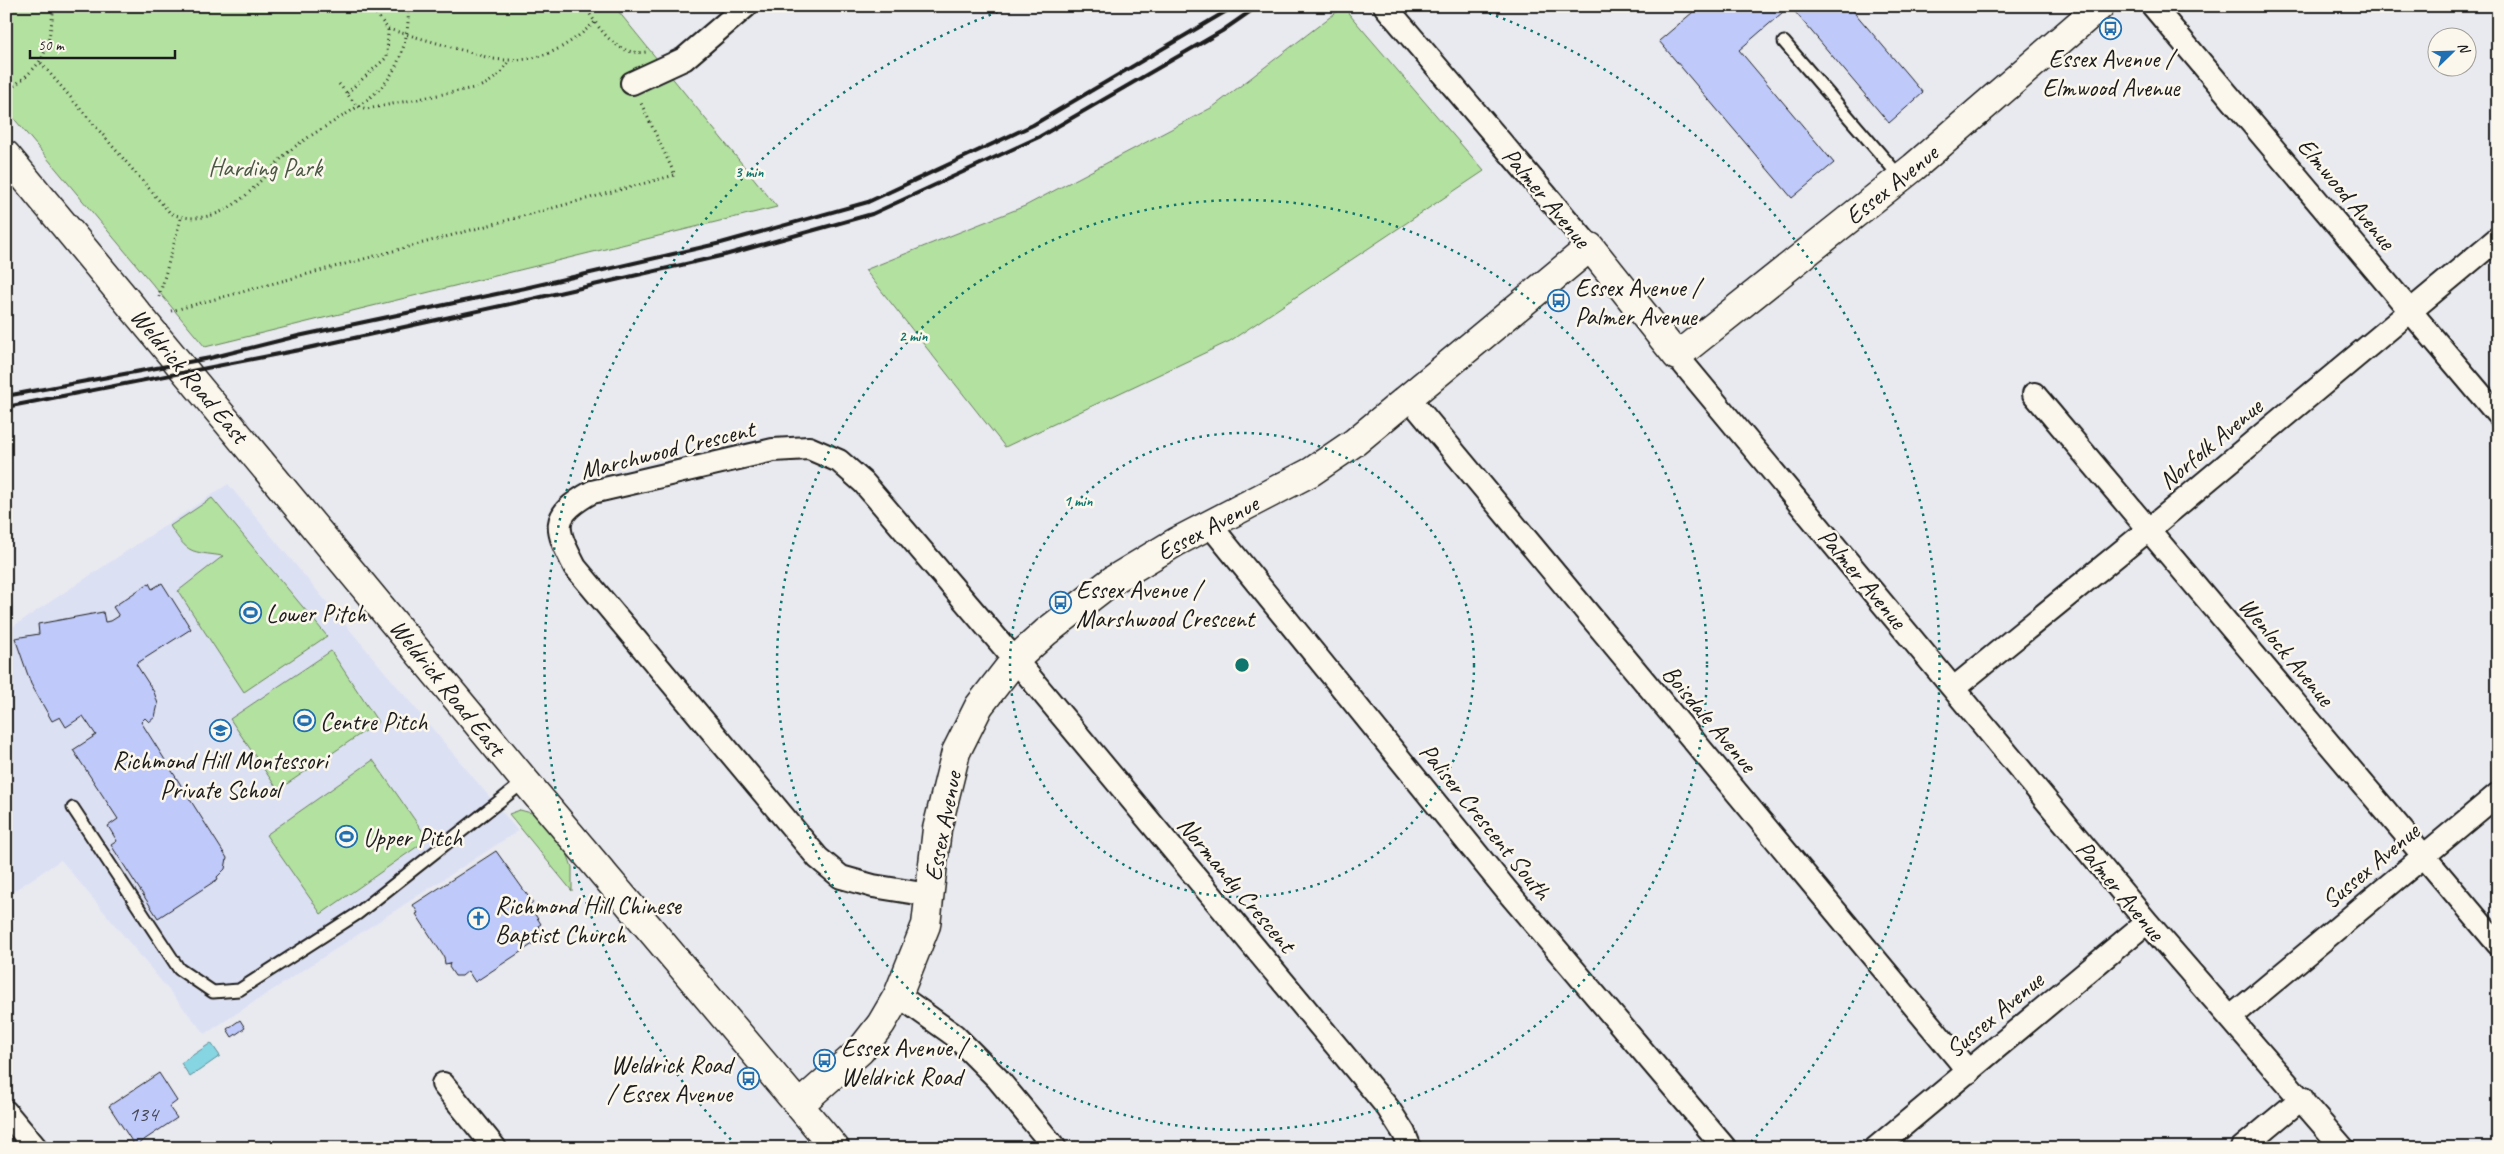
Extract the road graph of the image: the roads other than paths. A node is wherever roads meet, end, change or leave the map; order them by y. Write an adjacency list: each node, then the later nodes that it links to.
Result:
1 (746, 6): 6 (street)
2 (1385, 6): 10 (street, Palmer Avenue)
3 (2100, 6): 8 (street, Essex Avenue)
4 (2153, 6): 11 (street, Elmwood Avenue)
5 (1784, 42): 8 (lane)
6 (632, 84)
7 (6, 155): 20 (street, Weldrick Road East)
8 (1901, 178): 12 (street, Essex Avenue)
9 (2498, 238): 11 (street, Norfolk Avenue)
10 (1590, 247): 12 (street, Palmer Avenue); 14 (street, Essex Avenue)
11 (2412, 312): 15 (street, Elmwood Avenue); 17 (street, Norfolk Avenue)
12 (1677, 356): 19 (street, Palmer Avenue)
13 (2034, 394): 17 (street, Wenlock Avenue)
14 (1409, 398): 16 (street, Essex Avenue); 29 (street, Boisdale Avenue)
15 (2498, 415)
16 (1210, 525): 18 (street, Essex Avenue); 39 (street, Paliser Crescent South)
17 (2148, 530): 19 (street, Norfolk Avenue); 23 (street, Wenlock Avenue)
18 (1014, 660): 24 (street, Essex Avenue); 24 (street, Marchwood Crescent); 38 (street, Normandy Crescent)
19 (1954, 688): 25 (street, Palmer Avenue)
20 (525, 781): 22 (lane); 32 (street, Weldrick Road East)
21 (2498, 794): 23 (street, Sussex Avenue)
22 (73, 808)
23 (2423, 855): 26 (street, Wenlock Avenue); 28 (street, Sussex Avenue)
24 (929, 895): 27 (street, Essex Avenue)
25 (2147, 922): 28 (street, Palmer Avenue); 29 (street, Sussex Avenue)
26 (2498, 944)
27 (898, 996): 32 (street, Essex Avenue); 37 (street)
28 (2231, 1017): 31 (street, Palmer Avenue)
29 (1969, 1072): 40 (street, Sussex Avenue)
30 (443, 1084): 35 (street)
31 (2302, 1098): 41 (street); 42 (street, Palmer Avenue)
32 (799, 1105): 36 (street, Weldrick Road East)
33 (6, 1112): 34 (street)
34 (36, 1148)
35 (495, 1148)
36 (835, 1148)
37 (1055, 1148)
38 (1410, 1148)
39 (1725, 1148)
40 (1876, 1148)
41 (2242, 1148)
42 (2343, 1148)

